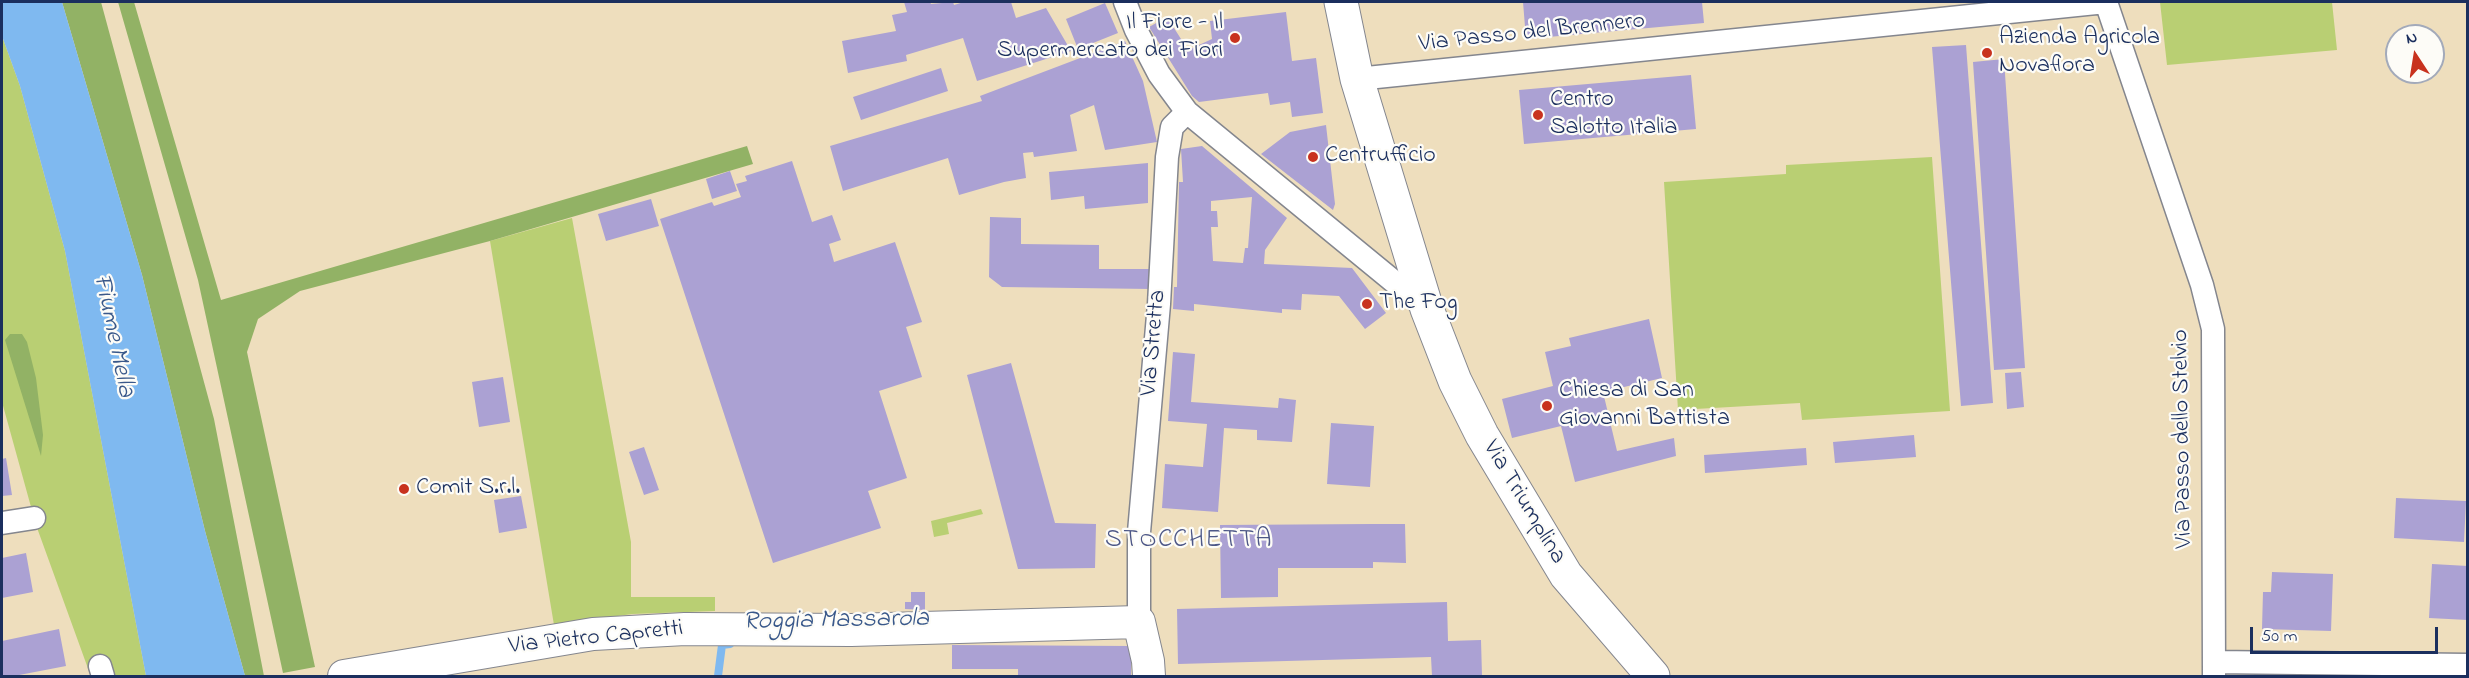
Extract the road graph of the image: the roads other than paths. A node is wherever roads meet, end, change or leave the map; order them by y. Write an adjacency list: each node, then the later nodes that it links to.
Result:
1 (1125, 2): 7 (street)
2 (1331, 2): 5 (main road)
3 (1341, 2): 5 (main road)
4 (2106, 2): 6 (street, Via Passo del Brennero); 13 (street, Via Passo dello Stelvio)
5 (1349, 45): 6 (main road, Via Triumplina)
6 (1358, 79): 8 (main road, Via Triumplina)
7 (1187, 112): 8 (street, Via Triumplina); 11 (street, Via Stretta)
8 (1427, 309): 16 (main road, Via Triumplina)
9 (34, 518): 10 (street)
10 (2, 523)
11 (1139, 622): 14 (street, Via Pietro Capretti); 15 (street, Via Stretta)
12 (2468, 665): 13 (street)
13 (2214, 669)
14 (344, 676)
15 (1149, 676)
16 (1653, 676)

